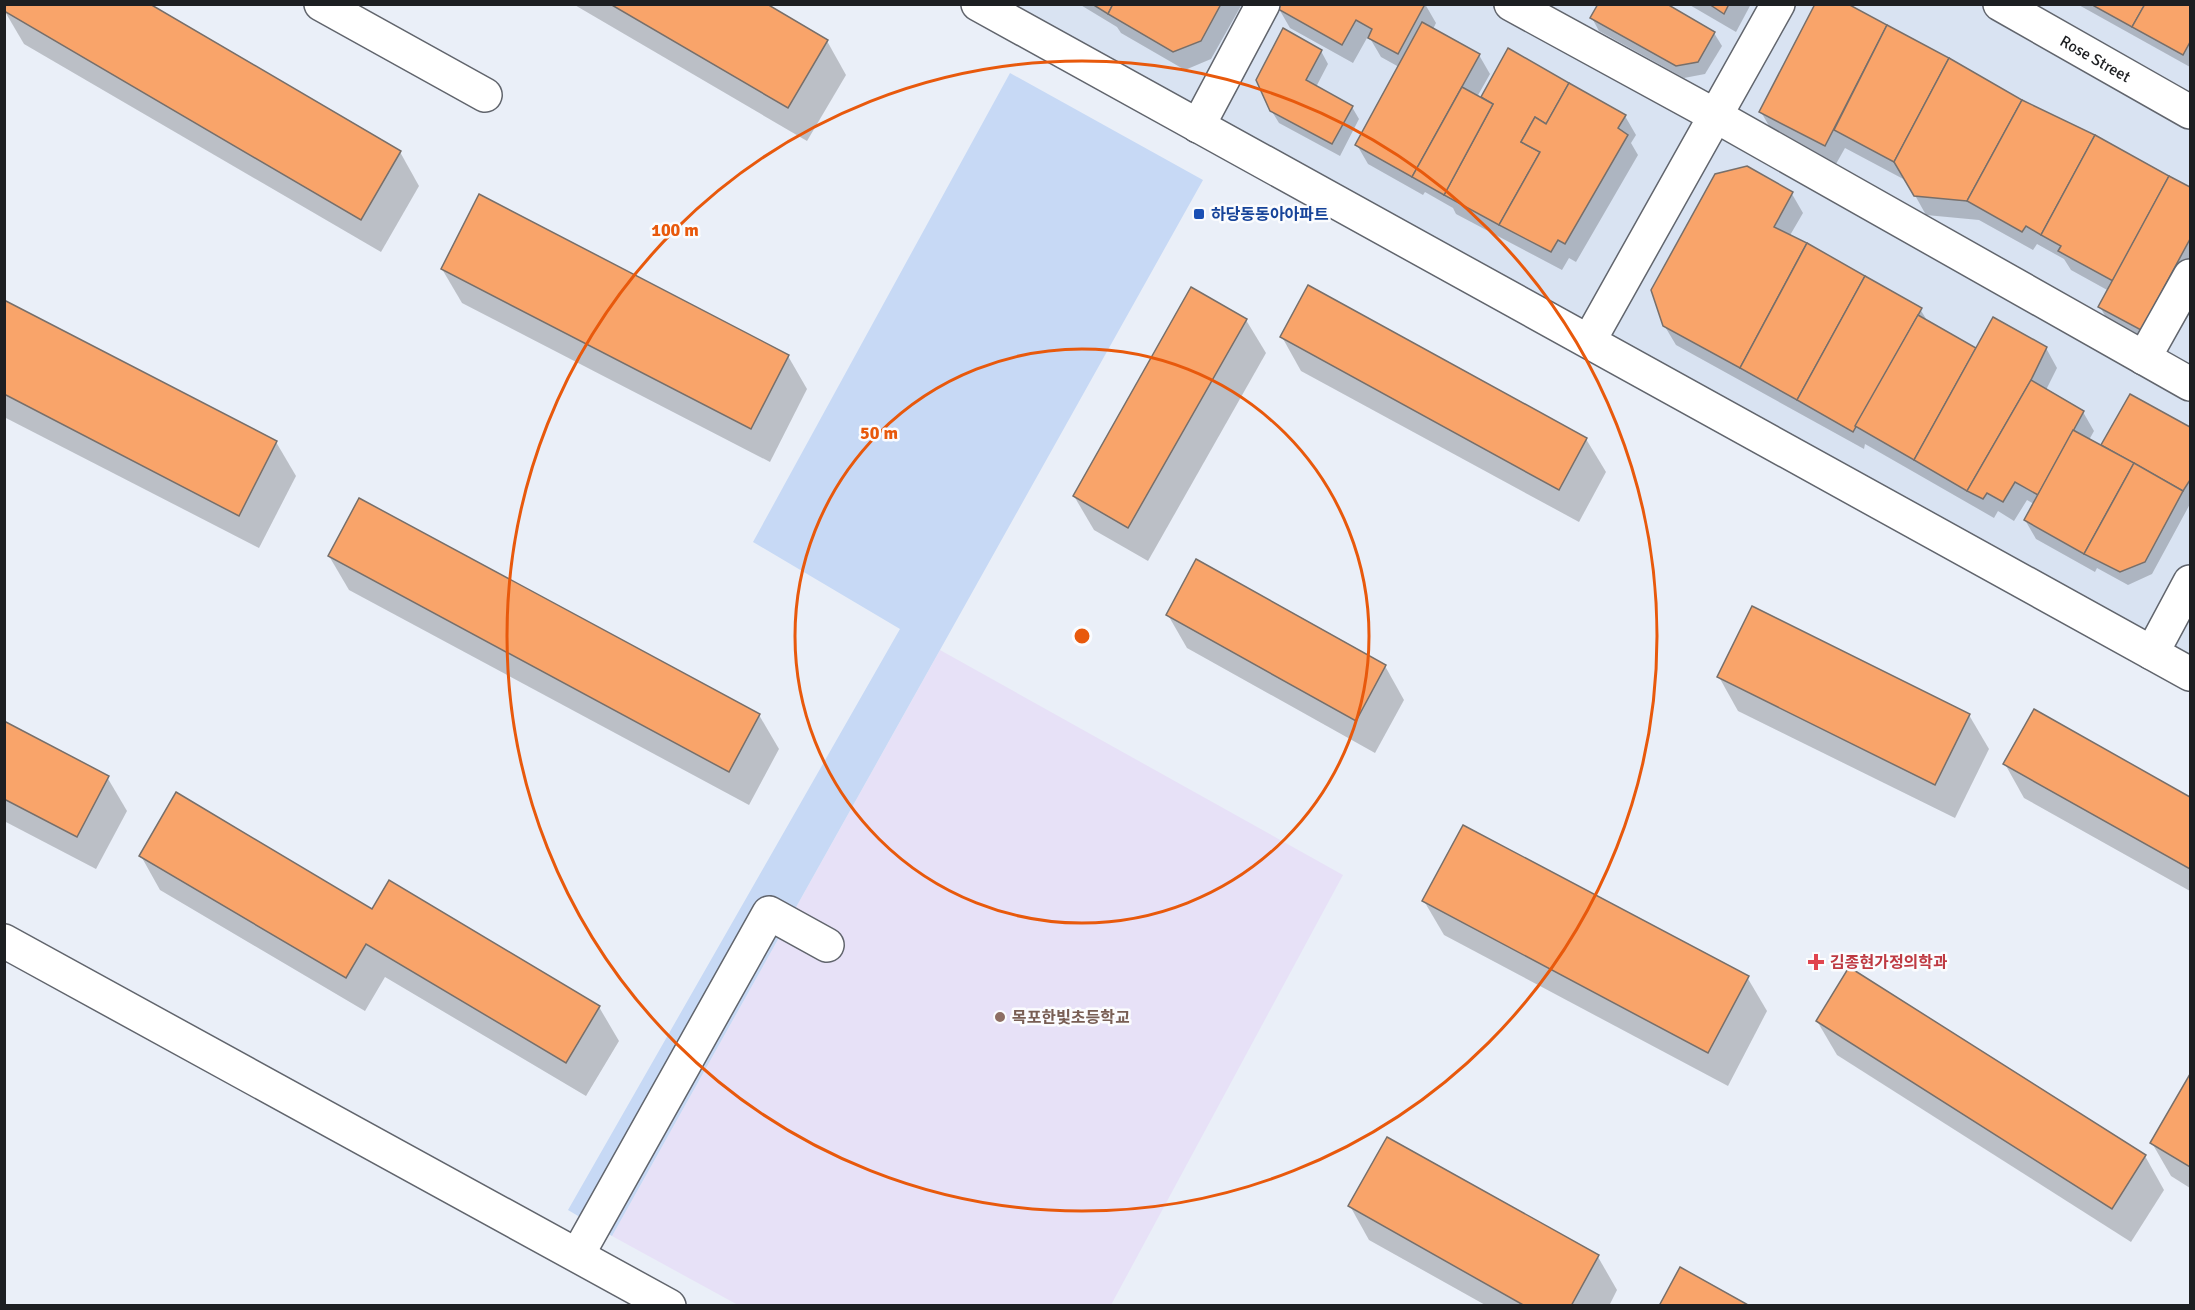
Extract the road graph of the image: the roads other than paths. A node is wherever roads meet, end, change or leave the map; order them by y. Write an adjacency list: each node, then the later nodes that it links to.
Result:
1 (321, 4): 7 (street)
2 (978, 4): 10 (street)
3 (1263, 4): 10 (street)
4 (1511, 4): 9 (street)
5 (1778, 4): 9 (street)
6 (2000, 4): 8 (street, Rose Street)
7 (485, 95)
8 (2190, 112)
9 (1716, 116): 12 (street); 13 (street)
10 (1198, 126): 12 (street)
11 (2190, 276): 13 (street)
12 (1589, 341): 16 (street)
13 (2144, 358): 14 (street)
14 (2190, 384)
15 (2190, 582): 16 (street)
16 (2152, 653): 17 (street)
17 (2190, 674)
18 (4, 941): 20 (street)
19 (827, 945): 20 (street)
20 (578, 1254): 21 (street)
21 (669, 1305)

